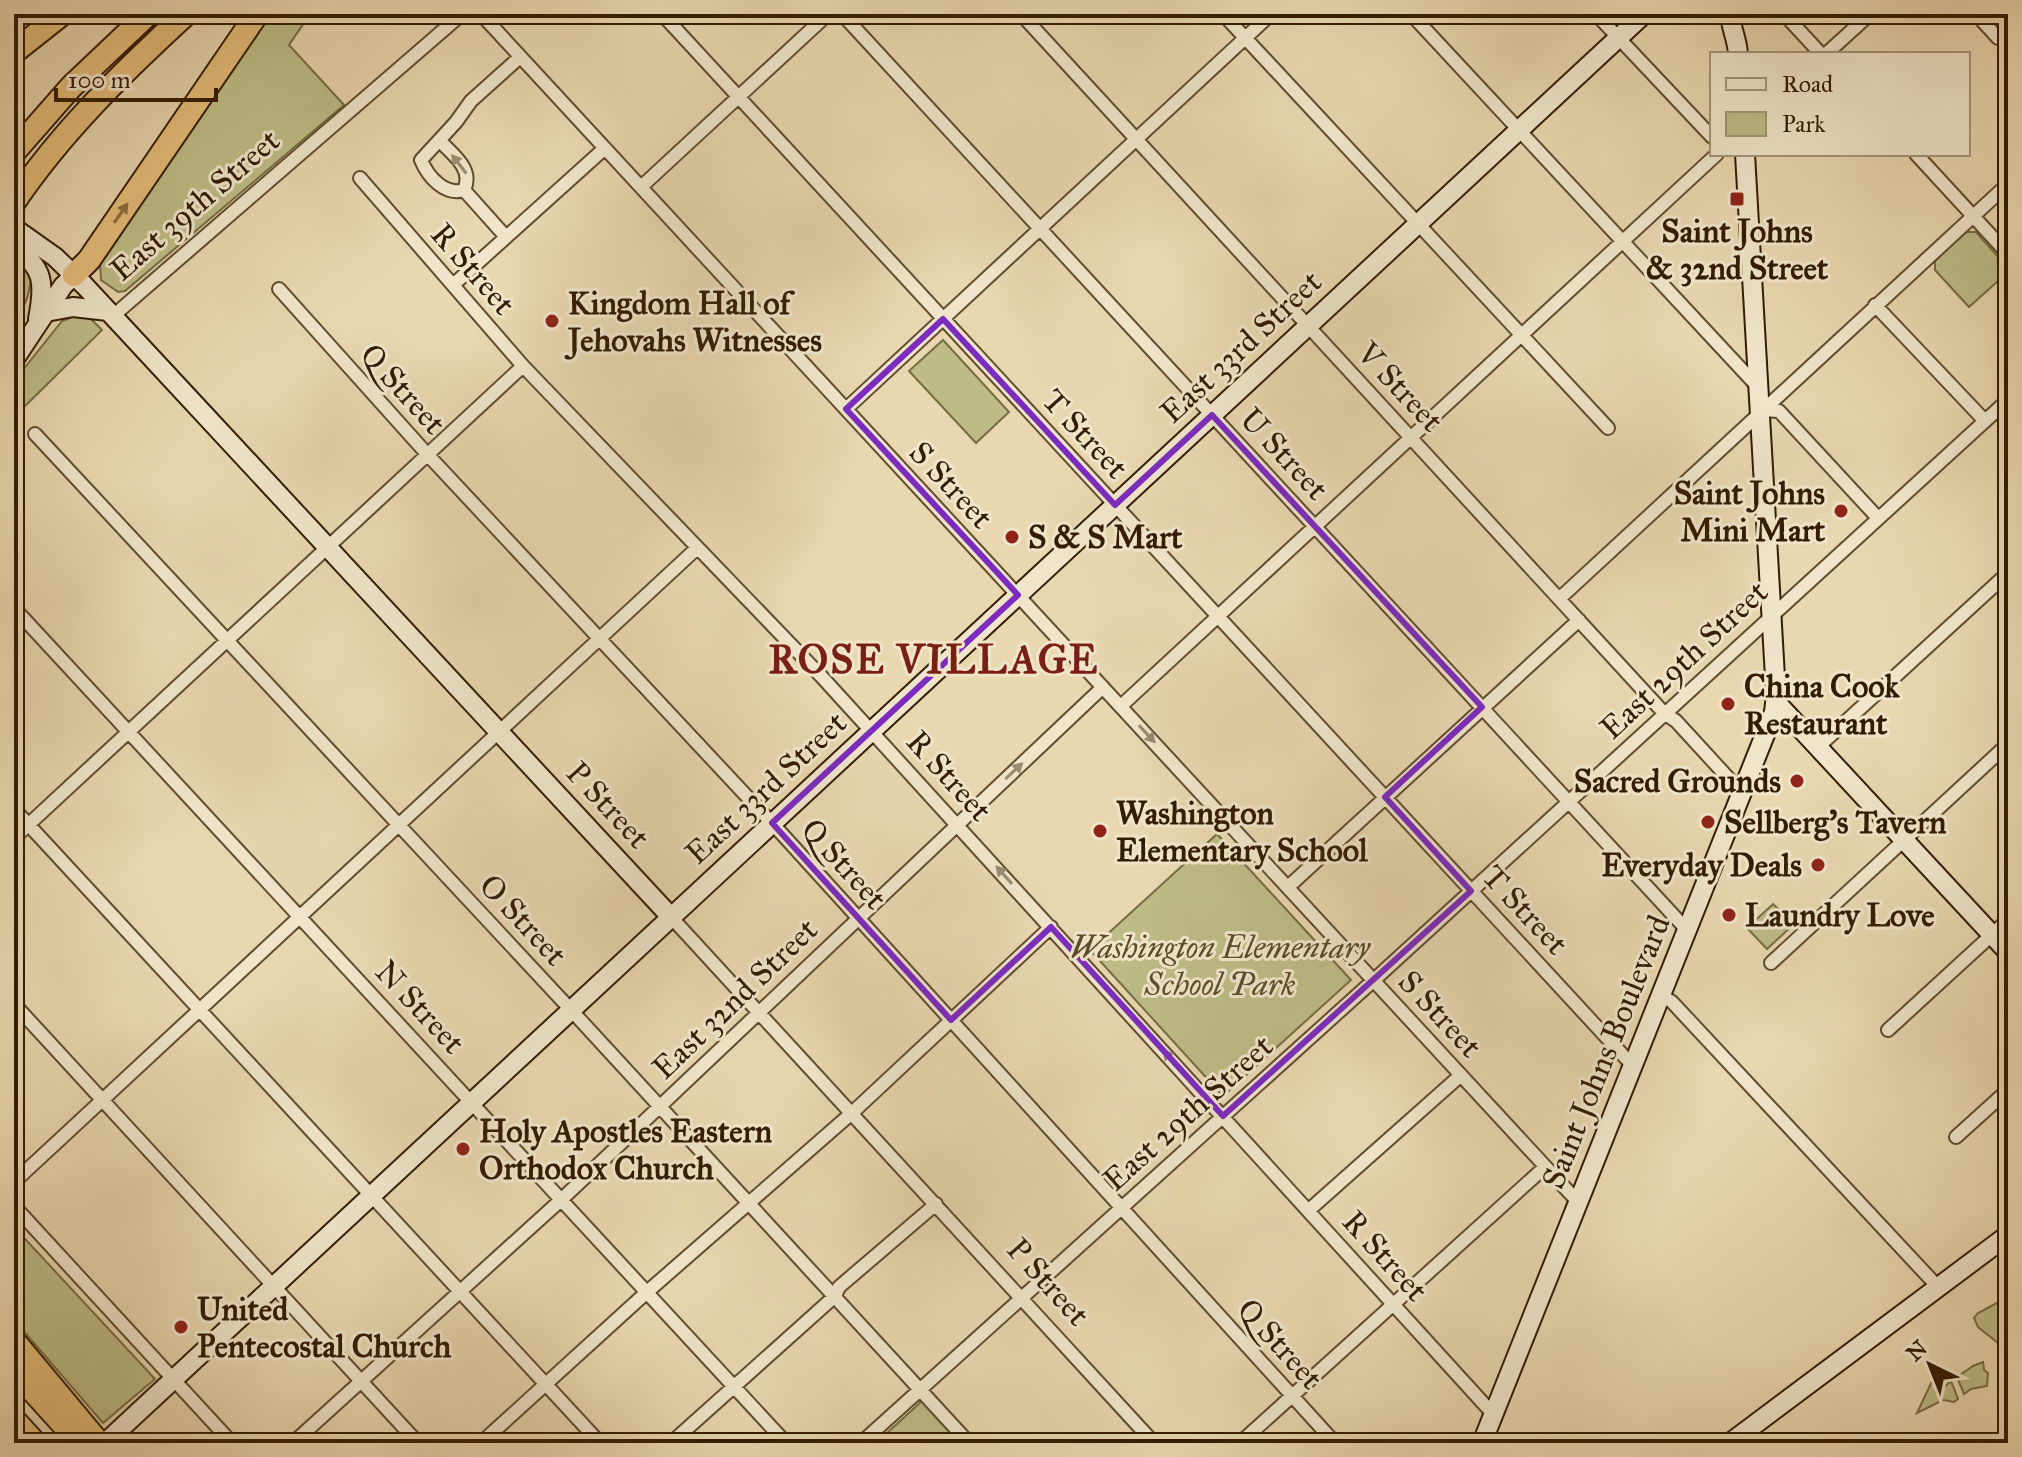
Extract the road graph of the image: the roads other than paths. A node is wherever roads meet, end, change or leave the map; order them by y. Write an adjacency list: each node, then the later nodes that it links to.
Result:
1 (62, 14): 25 (highway)
2 (148, 14): 35 (highway)
3 (186, 14): 43 (highway)
4 (257, 14): 52 (highway, one-way to 4)
5 (462, 14): 56 (street, East 39th Street)
6 (481, 14): 28 (street, S Street)
7 (662, 14): 29 (street, T Street)
8 (828, 14): 29 (street)
9 (842, 14): 47 (street, U Street)
10 (1021, 14): 33 (street, V Street)
11 (1223, 14): 21 (street)
12 (1271, 14): 21 (street)
13 (1411, 14): 30 (street)
14 (1596, 14): 22 (street)
15 (1644, 14): 22 (street, East 33rd Street)
16 (1730, 14): 24 (street)
17 (1741, 14): 24 (street)
18 (1784, 14): 26 (street)
19 (1870, 14): 27 (street)
20 (1976, 14): 23 (street)
21 (1246, 38): 33 (street); 45 (street)
22 (1618, 38): 30 (street, East 33rd Street); 31 (street)
23 (1998, 38)
24 (1738, 45)
25 (14, 52)
26 (1821, 52)
27 (1825, 52)
28 (520, 57): 32 (street); 34 (street, S Street)
29 (738, 97): 41 (street); 57 (street, T Street)
30 (1519, 130): 45 (street, East 33rd Street); 49 (street)
31 (1710, 135)
32 (440, 141): 42 (street, one-way to 32); 42 (street)
33 (1138, 141): 47 (street); 59 (street, V Street)
34 (605, 148): 41 (street, S Street); 48 (street)
35 (14, 152)
36 (1715, 156): 49 (street)
37 (1745, 156): 63 (street, Saint Johns Boulevard)
38 (1918, 156): 44 (street)
39 (360, 178): 53 (street, R Street)
40 (2008, 184): 44 (street)
41 (641, 187): 65 (street, S Street)
42 (464, 190): 48 (street)
43 (14, 202)
44 (1974, 215): 51 (street); 55 (street)
45 (1418, 223): 59 (street, East 33rd Street); 60 (street)
46 (14, 228): 52 (street, P Street)
47 (1040, 229): 57 (street); 67 (street, U Street)
48 (506, 237): 53 (street)
49 (1622, 242): 60 (street); 63 (street)
50 (14, 245): 58 (street)
51 (2008, 254)
52 (74, 275): 56 (street, P Street); 58 (street, East 39th Street)
53 (453, 285): 62 (street, R Street)
54 (279, 289): 72 (street, Q Street)
55 (1875, 305): 66 (street); 68 (street)
56 (110, 314): 58 (street); 76 (street, P Street)
57 (943, 319): 65 (street); 73 (street, T Street)
58 (41, 320): 61 (street, East 39th Street)
59 (1309, 325): 67 (street, East 33rd Street); 71 (street, V Street)
60 (1522, 335): 69 (street); 71 (street)
61 (14, 360)
62 (523, 366): 72 (street); 77 (street, R Street)
63 (1760, 390): 66 (street, Saint Johns Boulevard)
64 (2008, 400): 68 (street, East 29th Street)
65 (846, 409): 79 (street, S Street)
66 (1761, 410): 74 (street); 80 (street); 82 (street, Saint Johns Boulevard)
67 (1212, 415): 73 (street, East 33rd Street); 75 (street, U Street)
68 (1985, 421): 74 (street, East 29th Street)
69 (1608, 428)
70 (35, 434): 86 (street, O Street)
71 (1412, 439): 75 (street); 80 (street, V Street)
72 (427, 454): 76 (street); 85 (street, Q Street)
73 (1115, 505): 79 (street, East 33rd Street); 83 (street, T Street)
74 (1878, 518): 82 (street, East 29th Street)
75 (1315, 526): 83 (street); 90 (street, U Street)
76 (327, 546): 86 (street); 94 (street, P Street)
77 (696, 549): 85 (street); 93 (street, R Street)
78 (2008, 573): 96 (street)
79 (1018, 595): 87 (street, S Street); 93 (street, East 33rd Street)
80 (1559, 599): 84 (street, V Street)
81 (14, 608): 92 (street, N Street)
82 (1772, 615): 88 (street, Saint Johns Boulevard); 91 (street, East 29th Street)
83 (1218, 616): 89 (street); 98 (street, T Street)
84 (1579, 620): 90 (street); 91 (street, V Street)
85 (600, 639): 94 (street); 101 (street, Q Street)
86 (227, 640): 92 (street); 104 (street, O Street)
87 (1103, 687): 89 (street, S Street); 103 (street, East 32nd Street, one-way to 87)
88 (1776, 702): 96 (street); 97 (street, Saint Johns Boulevard)
89 (1121, 706): 107 (street, S Street, one-way to 107)
90 (1482, 707): 98 (street); 99 (street, U Street)
91 (1664, 713): 97 (street, V Street); 99 (street, East 29th Street)
92 (128, 731): 102 (street); 109 (street, N Street)
93 (872, 731): 101 (street, East 33rd Street); 103 (street, R Street)
94 (500, 732): 104 (street); 110 (street, P Street)
95 (2008, 744): 106 (street)
96 (1818, 747): 106 (street)
97 (1742, 793): 114 (street, Saint Johns Boulevard)
98 (1385, 797): 107 (street); 108 (street, T Street)
99 (1569, 801): 108 (street, East 29th Street); 114 (street, U Street)
100 (14, 809): 102 (street)
101 (772, 823): 110 (street, East 33rd Street); 111 (street, Q Street)
102 (28, 824): 105 (street); 121 (street)
103 (957, 824): 111 (street, East 32nd Street); 113 (street, R Street, one-way to 103)
104 (400, 826): 109 (street); 122 (street, O Street)
105 (14, 838)
106 (1904, 840): 115 (street); 117 (street)
107 (1288, 887): 118 (street, S Street)
108 (1471, 891): 118 (street, East 29th Street); 126 (street, T Street)
109 (301, 917): 121 (street); 130 (street, N Street)
110 (671, 917): 122 (street, East 33rd Street); 123 (street, P Street)
111 (858, 918): 123 (street, East 32nd Street); 124 (street, Q Street)
112 (2008, 920): 115 (street)
113 (1051, 927): 124 (street); 133 (street, R Street, one-way to 113)
114 (1687, 930): 119 (street, Saint Johns Boulevard)
115 (1992, 935): 116 (street); 125 (street)
116 (2008, 952)
117 (1771, 963)
118 (1374, 980): 127 (street, S Street); 133 (street, East 29th Street)
119 (1661, 995): 126 (street, Saint Johns Boulevard); 147 (street)
120 (14, 1004): 129 (street)
121 (200, 1010): 129 (street); 137 (street)
122 (572, 1011): 130 (street, East 33rd Street); 131 (street, O Street)
123 (759, 1011): 131 (street, East 32nd Street); 132 (street, P Street)
124 (951, 1020): 132 (street); 143 (street, Q Street)
125 (1888, 1030)
126 (1633, 1066): 139 (street, Saint Johns Boulevard)
127 (1461, 1075): 135 (street, S Street); 144 (street)
128 (2008, 1090): 134 (street)
129 (102, 1101): 136 (street); 146 (street)
130 (472, 1102): 137 (street, East 33rd Street); 138 (street, N Street)
131 (660, 1106): 138 (street, East 32nd Street); 140 (street, O Street)
132 (853, 1112): 140 (street); 141 (street, P Street)
133 (1223, 1116): 143 (street, East 29th Street); 144 (street, R Street)
134 (1956, 1137)
135 (1545, 1167): 139 (street, S Street); 152 (street)
136 (14, 1182)
137 (372, 1196): 146 (street, East 33rd Street); 148 (street)
138 (562, 1199): 148 (street, East 32nd Street); 149 (street, N Street)
139 (1579, 1203): 161 (street, Saint Johns Boulevard)
140 (750, 1204): 149 (street); 150 (street, O Street)
141 (936, 1204): 150 (street); 151 (street, P Street)
142 (14, 1206): 155 (street)
143 (1122, 1208): 151 (street, East 29th Street); 160 (street, Q Street)
144 (1309, 1210): 152 (street, R Street)
145 (2008, 1235): 147 (street)
146 (275, 1285): 155 (street, East 33rd Street); 156 (street)
147 (1938, 1287): 179 (street)
148 (460, 1291): 156 (street, East 32nd Street); 157 (street)
149 (647, 1292): 157 (street); 158 (street, N Street)
150 (835, 1296): 158 (street); 159 (street, O Street)
151 (1022, 1298): 159 (street, East 29th Street); 175 (street, P Street)
152 (1394, 1304): 160 (street); 161 (street, R Street)
153 (14, 1341): 165 (highway)
154 (14, 1370): 164 (highway)
155 (174, 1380): 165 (street, East 33rd Street); 166 (street)
156 (361, 1381): 167 (street, East 32nd Street); 168 (street)
157 (546, 1384): 169 (street); 170 (street)
158 (734, 1386): 171 (street); 172 (street, N Street)
159 (921, 1389): 173 (street, East 29th Street); 174 (street, O Street)
160 (1292, 1396): 176 (street); 177 (street, Q Street)
161 (1494, 1415): 178 (street, Saint Johns Boulevard)
162 (14, 1420): 163 (highway)
163 (35, 1443)
164 (80, 1443)
165 (102, 1443)
166 (232, 1443)
167 (293, 1443)
168 (418, 1443)
169 (481, 1443)
170 (600, 1443)
171 (671, 1443)
172 (786, 1443)
173 (861, 1443)
174 (969, 1443)
175 (1154, 1443)
176 (1240, 1443)
177 (1335, 1443)
178 (1482, 1443)
179 (1730, 1443)

